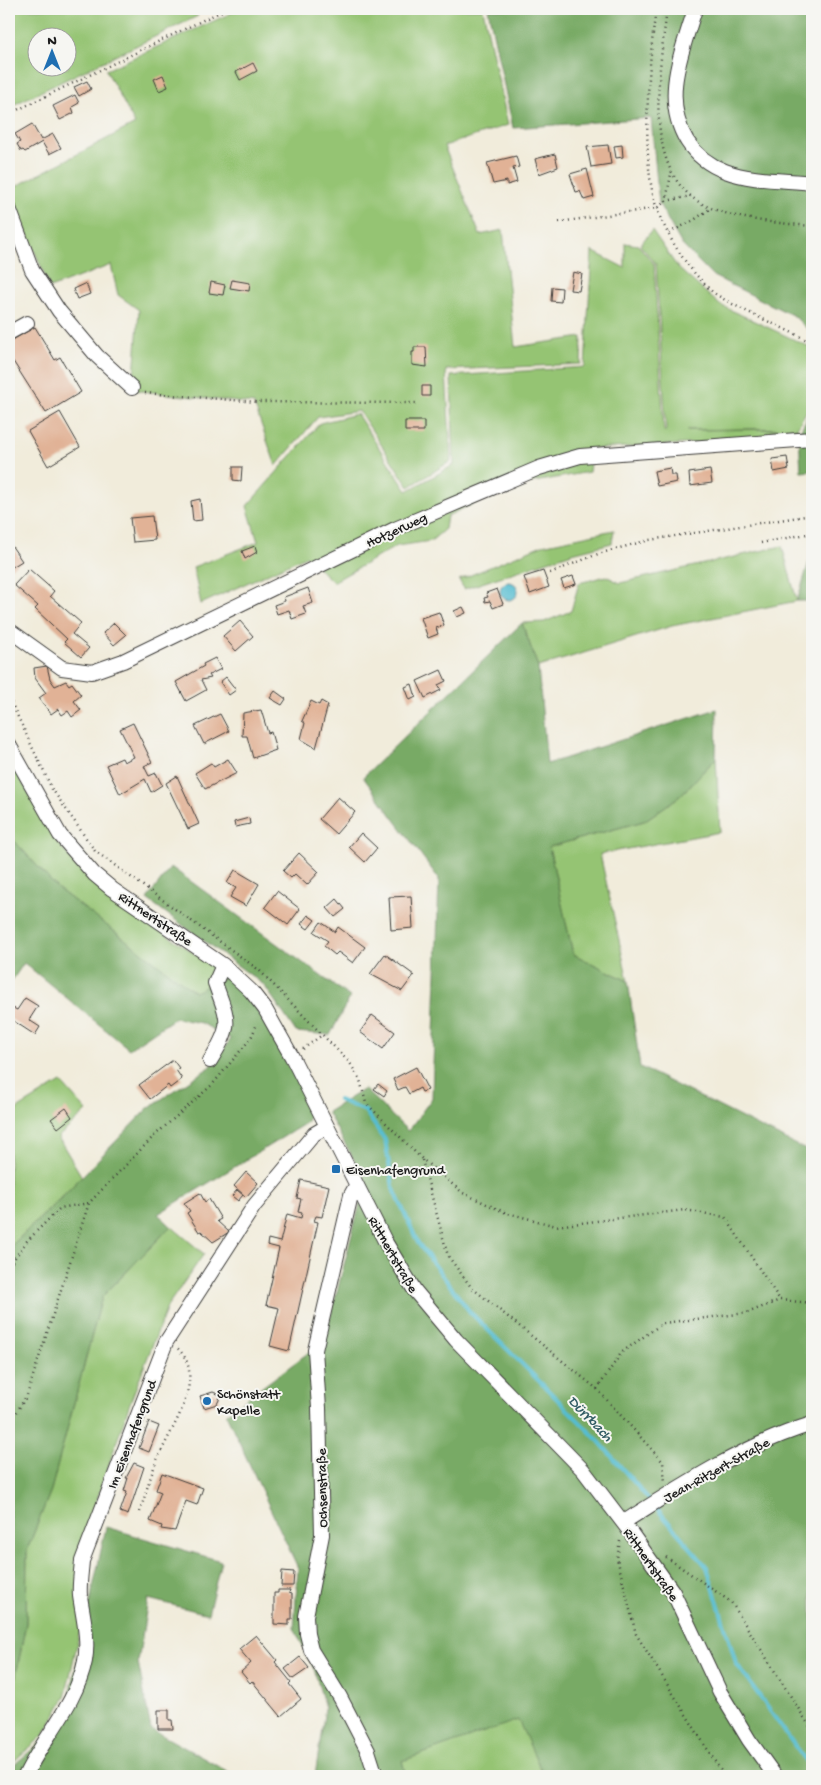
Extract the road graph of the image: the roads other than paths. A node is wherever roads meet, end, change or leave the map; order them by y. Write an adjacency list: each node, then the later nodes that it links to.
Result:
1 (695, 9): 2 (street)
2 (812, 183)
3 (9, 208): 6 (street)
4 (27, 323): 5 (street)
5 (9, 333)
6 (132, 388)
7 (812, 439): 8 (street, Hotzerweg)
8 (9, 630)
9 (9, 745): 10 (street, Rittnertstraße)
10 (223, 965): 11 (street); 12 (street, Rittnertstraße)
11 (210, 1061)
12 (326, 1127): 13 (street, Rittnertstraße); 16 (street, Im Eisenhafengrund)
13 (356, 1186): 15 (street, Rittnertstraße); 17 (street, Ochsenstraße)
14 (812, 1424): 15 (street, Jean-Ritzert-Straße)
15 (624, 1522): 18 (street, Rittnertstraße)
16 (25, 1776)
17 (376, 1776)
18 (775, 1776)

